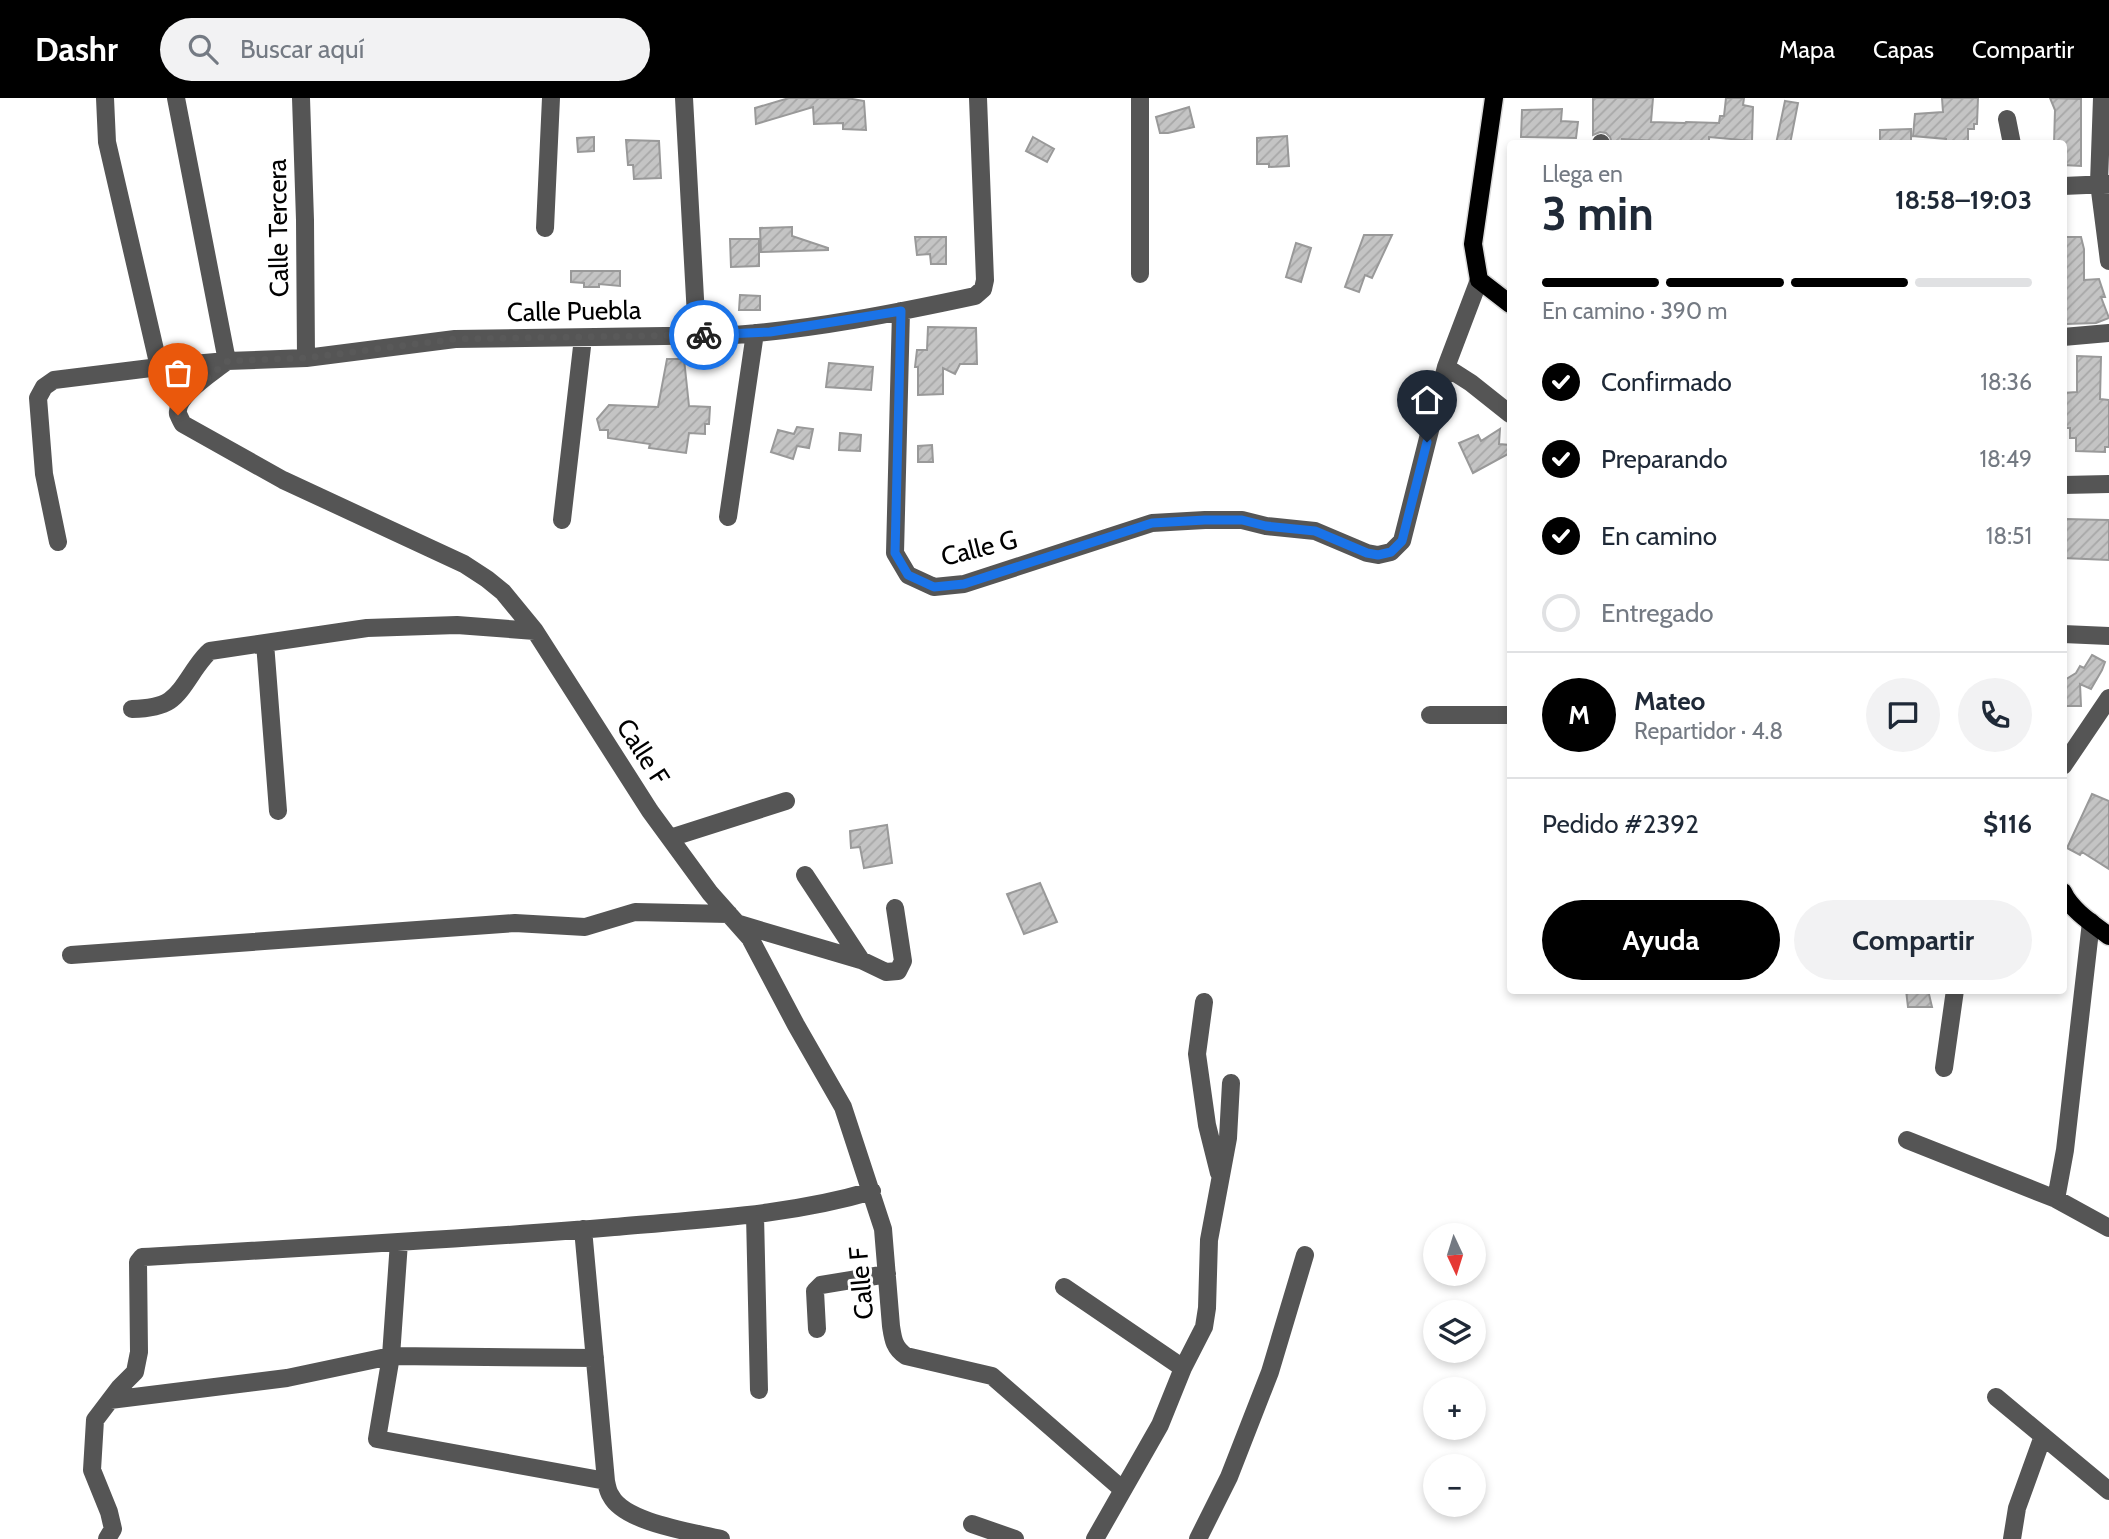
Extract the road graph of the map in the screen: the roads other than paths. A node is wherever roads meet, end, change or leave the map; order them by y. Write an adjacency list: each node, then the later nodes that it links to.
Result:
1 (105, 98): 27 (street)
2 (176, 98): 26 (street)
3 (301, 98): 25 (street, Calle Tercera)
4 (551, 98): 14 (street)
5 (684, 98): 22 (street)
6 (978, 98): 19 (street, Calle Puebla)
7 (1140, 98): 16 (street)
8 (1494, 98): 17 (main road)
9 (2102, 98): 12 (street)
10 (2007, 120): 11 (street)
11 (2011, 140)
12 (2104, 184): 13 (street); 15 (street)
13 (2067, 186)
14 (545, 228)
15 (2109, 261)
16 (1140, 274)
17 (1479, 280): 18 (main road); 28 (street)
18 (1507, 302)
19 (901, 311): 20 (street, Calle Puebla); 28 (street, Calle G)
20 (755, 333): 22 (street, Calle Puebla); 32 (street)
21 (2109, 333): 23 (street)
22 (697, 335): 24 (street, Calle Puebla)
23 (2067, 337)
24 (583, 338): 25 (street, Calle Puebla); 33 (street)
25 (306, 358): 26 (street, Calle Puebla)
26 (228, 361): 27 (street, Calle Puebla); 35 (street, Calle F)
27 (159, 367): 34 (street, Calle Puebla)
28 (1446, 368): 29 (street)
29 (1507, 412)
30 (2109, 484): 31 (street)
31 (2067, 485)
32 (729, 517)
33 (562, 520)
34 (58, 542)
35 (535, 631): 38 (street); 46 (street, Calle F)
36 (2067, 634): 37 (street)
37 (2109, 636)
38 (265, 643): 40 (street); 45 (street)
39 (2109, 698): 43 (street)
40 (132, 709)
41 (1430, 715): 42 (street)
42 (1507, 715)
43 (2067, 760)
44 (786, 801): 46 (street)
45 (278, 811)
46 (670, 838): 50 (street, Calle F)
47 (805, 875): 54 (street)
48 (2067, 900): 51 (main road)
49 (895, 908): 54 (street)
50 (733, 919): 53 (street); 54 (street); 61 (street, Calle F)
51 (2091, 922): 52 (main road); 62 (street)
52 (2109, 936)
53 (71, 955)
54 (861, 960)
55 (1954, 994): 57 (street)
56 (1203, 1002): 60 (street)
57 (1944, 1068)
58 (1231, 1083): 60 (street)
59 (1907, 1140): 62 (street)
60 (1221, 1180): 73 (street)
61 (872, 1191): 63 (street); 68 (street, Calle F)
62 (2056, 1199): 64 (street)
63 (755, 1215): 65 (street); 74 (street)
64 (2109, 1228)
65 (583, 1229): 66 (street); 72 (street)
66 (400, 1242): 71 (street); 76 (street)
67 (1305, 1255): 86 (street)
68 (887, 1274): 70 (street); 79 (street, Calle F)
69 (1064, 1287): 73 (street)
70 (817, 1329)
71 (391, 1356): 72 (street); 76 (street); 78 (street)
72 (594, 1358): 78 (street)
73 (1183, 1368): 79 (street)
74 (760, 1390)
75 (1996, 1398): 77 (street)
76 (110, 1400): 82 (street)
77 (2043, 1436): 80 (street); 87 (street)
78 (606, 1481): 83 (street)
79 (1123, 1490): 85 (street)
80 (2109, 1491)
81 (972, 1524): 84 (street)
82 (107, 1539)
83 (721, 1539)
84 (1015, 1539)
85 (1095, 1539)
86 (1198, 1539)
87 (2012, 1539)

